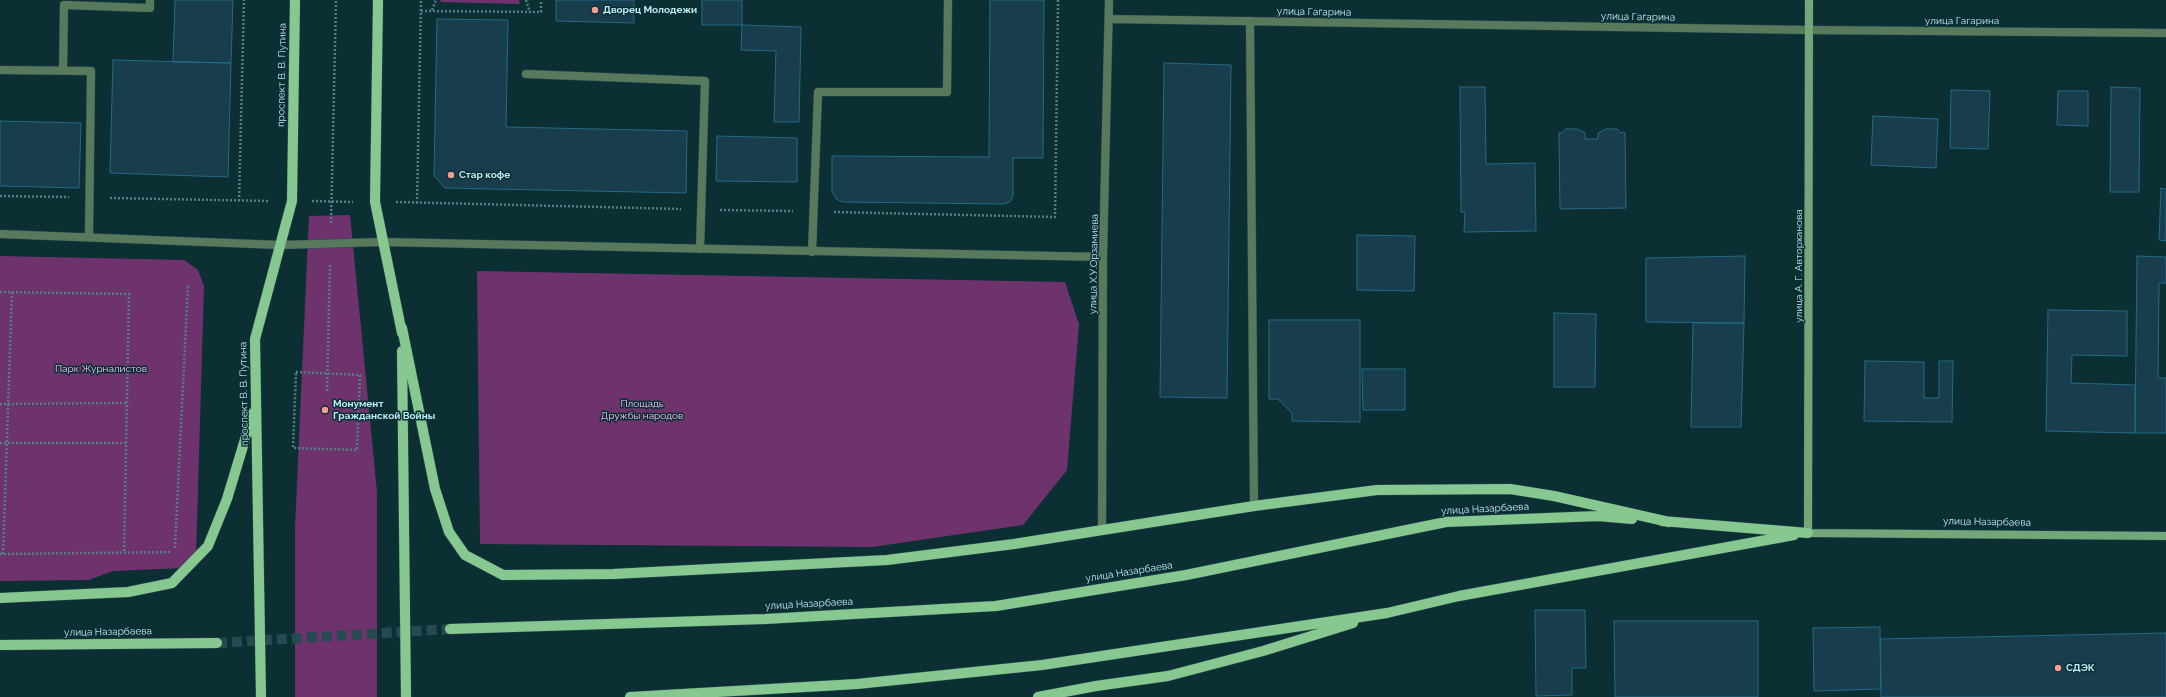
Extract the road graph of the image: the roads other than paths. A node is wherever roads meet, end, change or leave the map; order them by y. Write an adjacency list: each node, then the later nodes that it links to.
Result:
1 (150, 0): 7 (street)
2 (295, 0): 18 (main road, проспект В. В. Путина)
3 (378, 0): 17 (main road)
4 (948, 0): 20 (street)
5 (1109, 0): 8 (street, улица Х.У.Орзамиева)
6 (1809, 0): 10 (street, улица А. Г. Авторханова)
7 (64, 3): 13 (street)
8 (1109, 19): 9 (street, улица Гагарина); 21 (street, улица Х.У.Орзамиева)
9 (1250, 21): 10 (street, улица Гагарина); 24 (street)
10 (1809, 30): 11 (street, улица Гагарина); 27 (street, улица А. Г. Авторханова)
11 (2166, 33)
12 (0, 70): 13 (street)
13 (63, 71): 16 (street)
14 (526, 74): 19 (street)
15 (0, 234): 16 (street)
16 (89, 237): 18 (street)
17 (383, 242): 18 (street); 19 (street); 22 (main road)
18 (280, 244): 23 (main road, проспект В. В. Путина)
19 (700, 249): 20 (street)
20 (812, 252): 21 (street)
21 (1103, 257): 26 (street, улица Х.У.Орзамиева)
22 (402, 328): 26 (main road); 35 (main road)
23 (256, 403): 29 (main road); 34 (main road, проспект В. В. Путина)
24 (1254, 506): 25 (main road); 26 (main road)
25 (1669, 522): 27 (main road, улица Назарбаева); 31 (main road, улица Назарбаева)
26 (1102, 529)
27 (1808, 532): 28 (street, улица Назарбаева); 30 (main road, улица Назарбаева)
28 (2166, 536)
29 (0, 598)
30 (1387, 613): 36 (main road, улица Назарбаева); 37 (main road)
31 (450, 629)
32 (216, 643): 33 (main road, улица Назарбаева)
33 (0, 645)
34 (261, 697)
35 (406, 697)
36 (630, 697)
37 (1038, 697)

